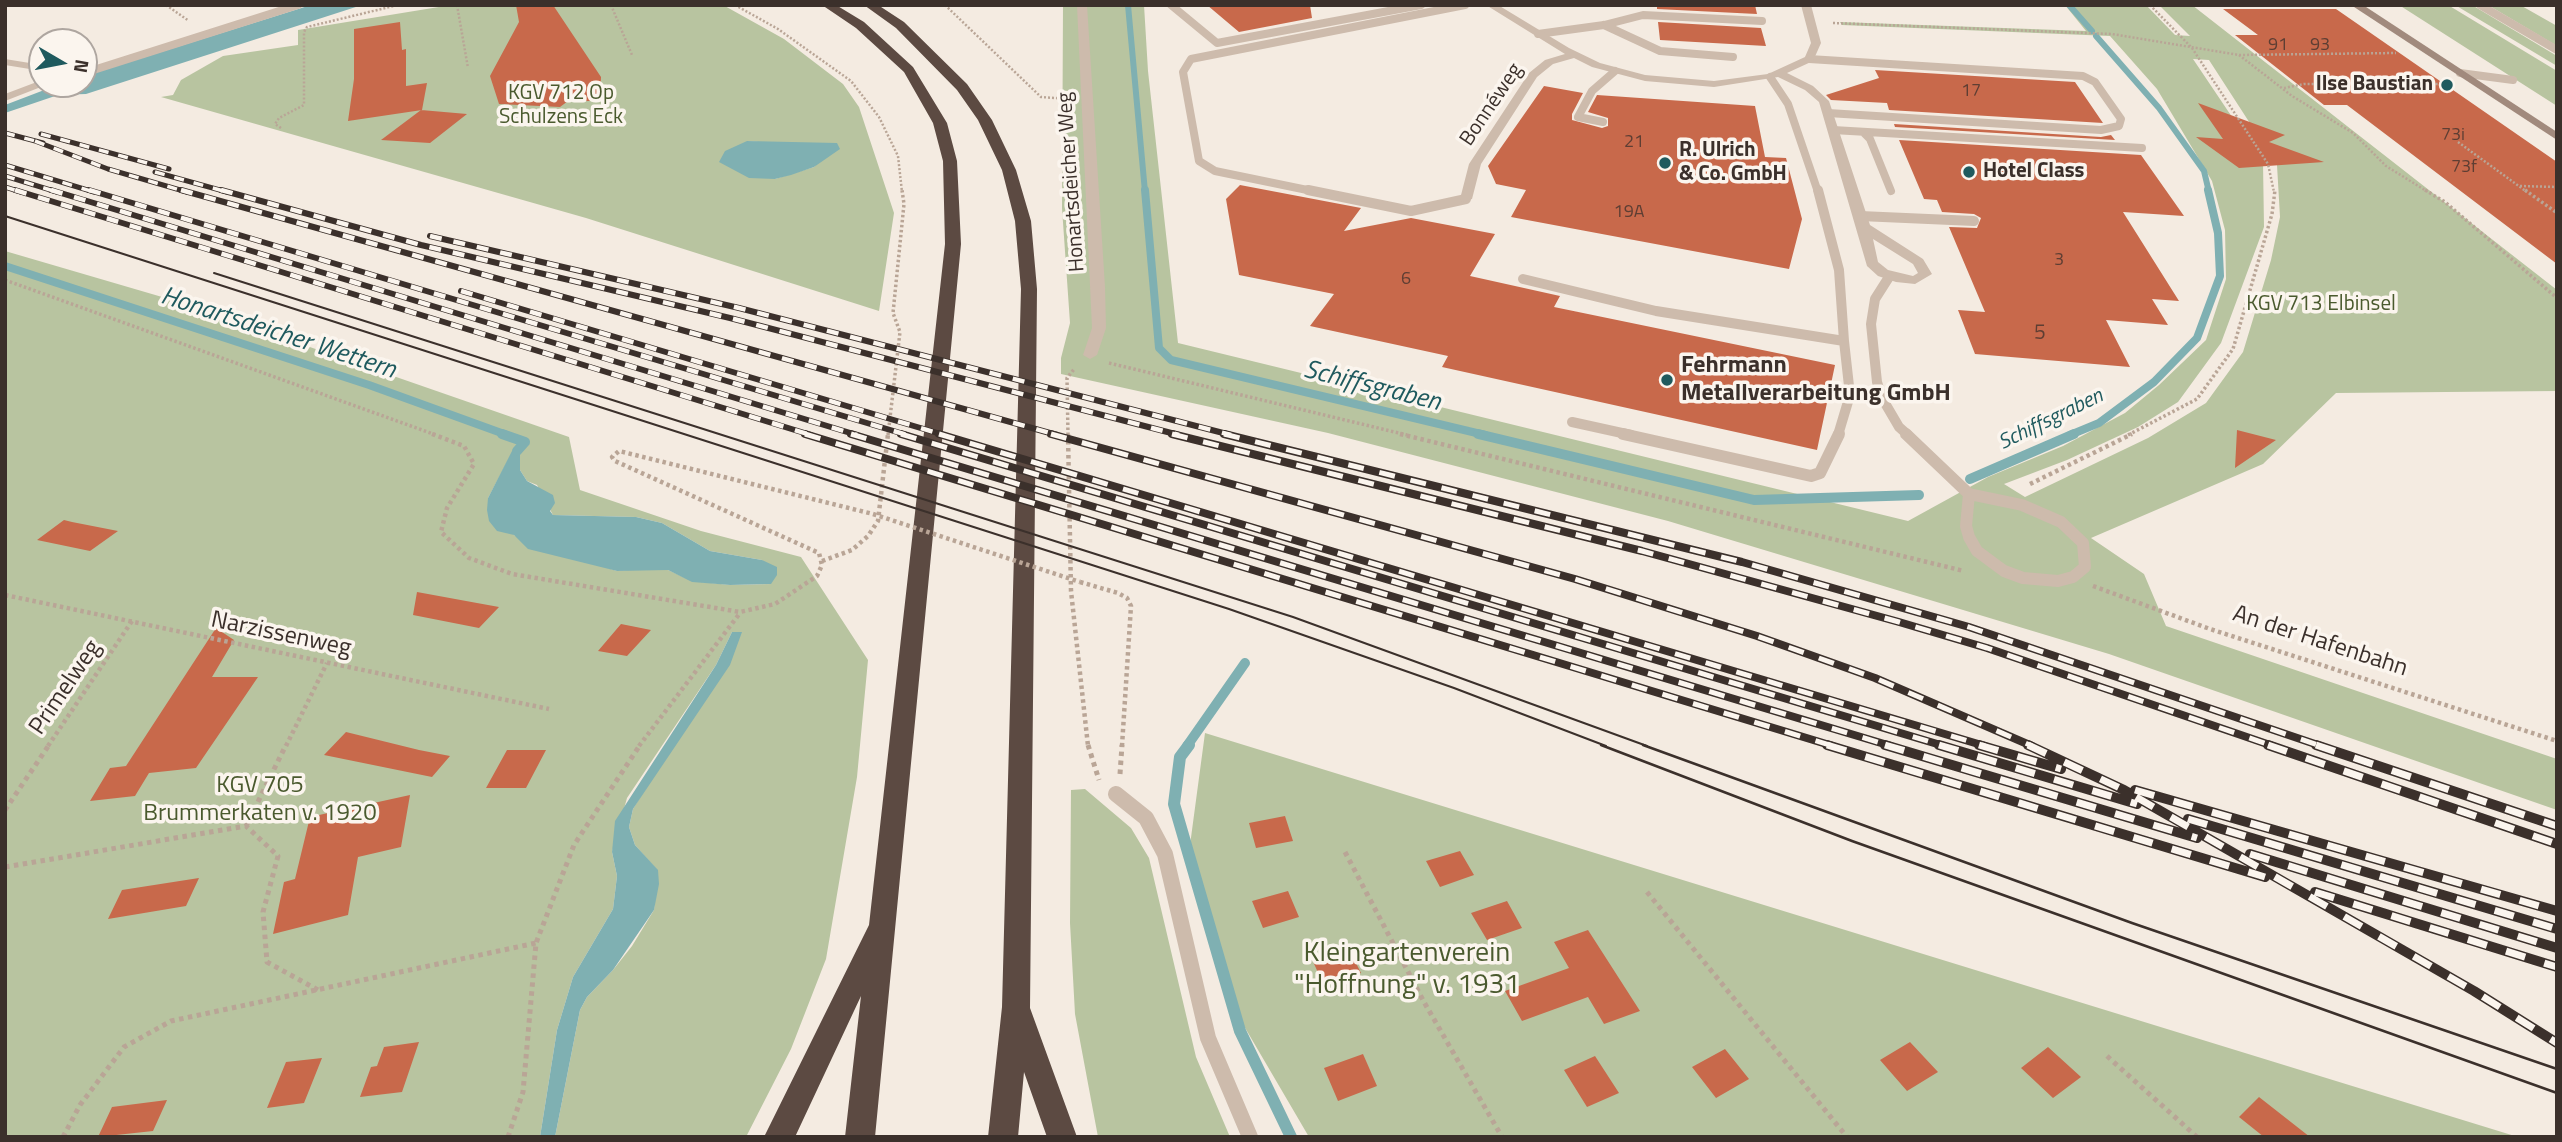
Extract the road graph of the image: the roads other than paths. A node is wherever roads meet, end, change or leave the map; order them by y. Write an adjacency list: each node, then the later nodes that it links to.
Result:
1 (299, 5): 21 (lane)
2 (828, 5): 45 (highway)
3 (870, 5): 46 (highway)
4 (1082, 5): 41 (street, Honartsdeicher Weg)
5 (1171, 5): 6 (lane)
6 (1421, 5)
7 (1465, 5): 35 (lane)
8 (1491, 5): 14 (street)
9 (1806, 5): 18 (street)
10 (2357, 5): 23 (main road)
11 (2480, 5): 15 (lane)
12 (1762, 21): 13 (lane)
13 (1604, 25): 14 (lane); 17 (lane)
14 (1538, 34): 16 (street)
15 (2557, 50)
16 (1574, 55): 22 (street); 35 (street, Bonnéweg)
17 (1733, 57)
18 (1810, 59): 24 (street); 28 (lane)
19 (5, 62): 20 (street)
20 (28, 66)
21 (98, 69)
22 (1615, 71): 24 (street); 29 (lane)
23 (2460, 73): 25 (lane); 32 (main road)
24 (1775, 76): 28 (street); 40 (lane)
25 (2513, 80)
26 (28, 89): 27 (street)
27 (5, 98)
28 (1828, 113): 30 (street)
29 (1604, 122)
30 (1833, 130): 31 (lane); 37 (street)
31 (1863, 132): 33 (lane); 34 (lane)
32 (2557, 137)
33 (2142, 148)
34 (1891, 191)
35 (1466, 199)
36 (1974, 221): 37 (lane)
37 (1862, 222): 38 (street); 38 (street)
38 (1889, 277): 43 (lane)
39 (1523, 279): 40 (lane)
40 (1844, 341): 42 (lane)
41 (1090, 355)
42 (1572, 422)
43 (1969, 494): 43 (lane)
44 (1116, 794): 51 (lane)
45 (883, 920): 47 (highway); 48 (highway)
46 (1016, 1007): 49 (highway); 50 (highway)
47 (779, 1137)
48 (860, 1137)
49 (1003, 1137)
50 (1062, 1137)
51 (1250, 1137)

